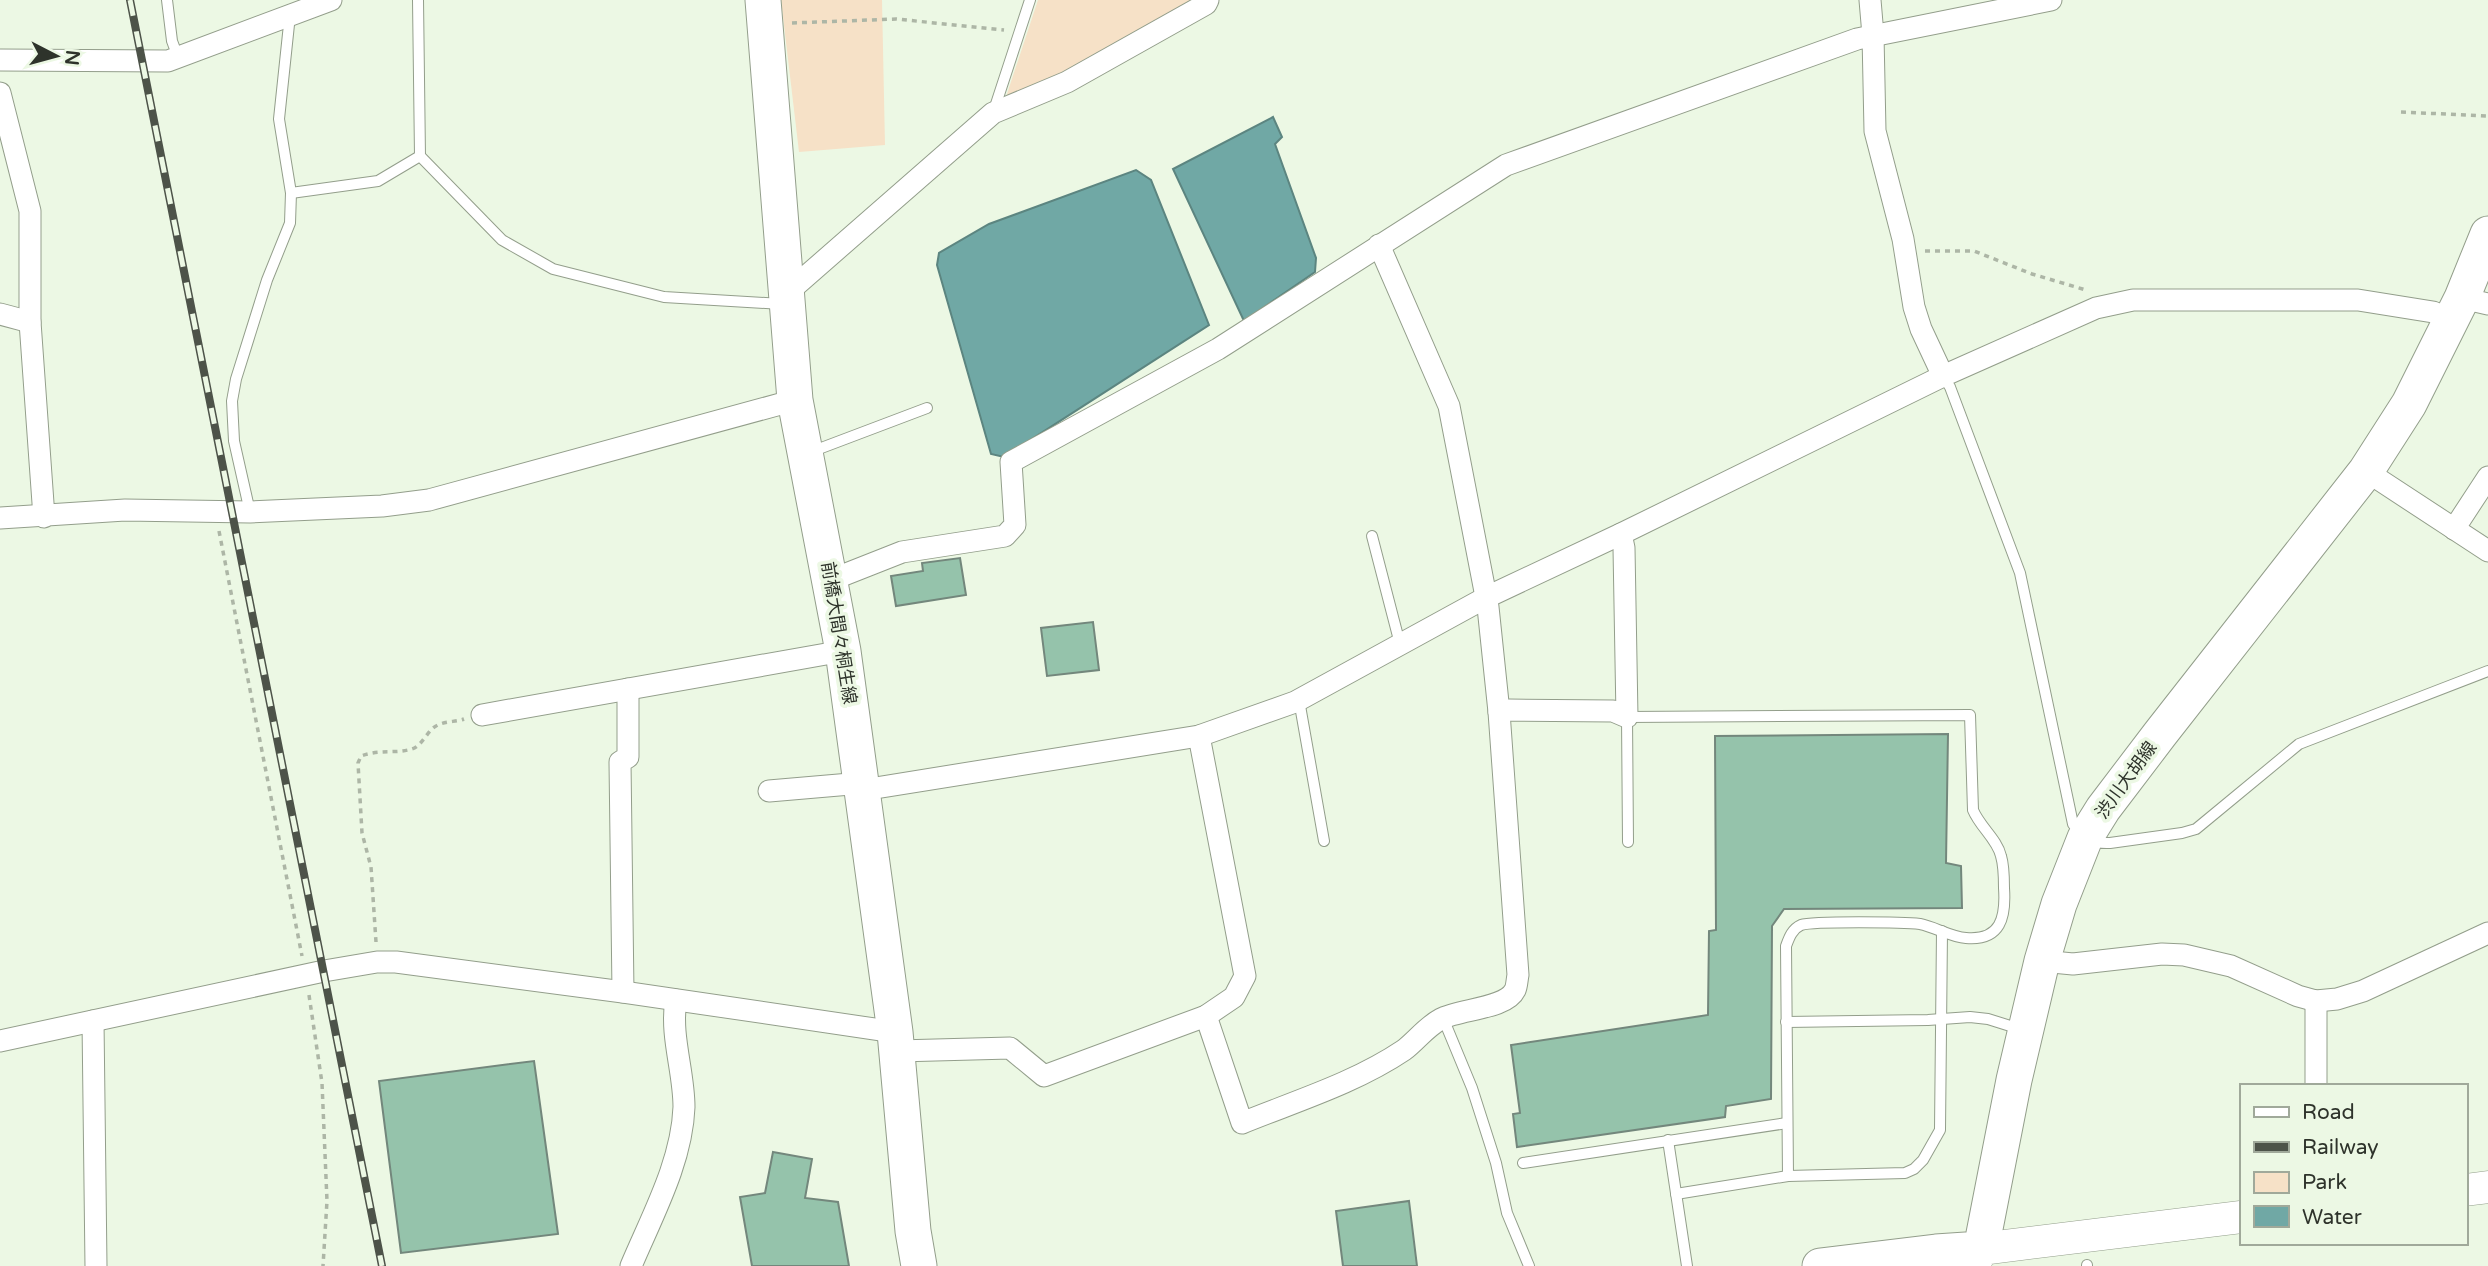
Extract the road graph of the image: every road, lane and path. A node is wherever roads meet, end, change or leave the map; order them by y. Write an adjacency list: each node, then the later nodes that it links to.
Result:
1 (167, 0): 12 (lane)
2 (331, 0): 9 (street)
3 (418, 0): 18 (lane)
4 (1030, 0): 10 (lane)
5 (1208, 0): 16 (street)
6 (1870, 0): 11 (street)
7 (2051, 0): 11 (street)
8 (764, 12): 10 (path); 23 (main road, 前橋大間々桐生線)
9 (290, 15): 12 (street); 19 (lane)
10 (1020, 32): 16 (lane)
11 (1873, 35): 21 (street); 22 (street)
12 (178, 57): 13 (street)
13 (0, 60)
14 (0, 93): 27 (street)
15 (2401, 111): 17 (path)
16 (993, 113): 23 (street)
17 (2488, 116)
18 (420, 156): 19 (lane); 23 (lane)
19 (291, 193): 35 (lane)
20 (2488, 234): 25 (main road, 渋川大胡線)
21 (1380, 245): 42 (street); 43 (street)
22 (1906, 253): 24 (path); 28 (street)
23 (787, 299): 29 (main road, 前橋大間々桐生線)
24 (2110, 304): 25 (street); 28 (street)
25 (2467, 308): 32 (main road, 渋川大胡線)
26 (0, 314): 27 (street)
27 (30, 322): 36 (street)
28 (1943, 376): 39 (street); 55 (lane)
29 (795, 400): 31 (main road, 前橋大間々桐生線); 35 (street)
30 (927, 408): 31 (lane)
31 (806, 454): 42 (main road, 前橋大間々桐生線)
32 (2366, 471): 38 (street); 55 (main road, 渋川大胡線)
33 (2488, 477): 38 (street)
34 (216, 512): 35 (street); 36 (street); 62 (path)
35 (250, 512)
36 (44, 517): 37 (street)
37 (0, 518)
38 (2454, 529): 41 (street)
39 (1621, 534): 43 (street); 51 (street)
40 (1372, 536): 44 (lane)
41 (2488, 551)
42 (831, 580): 45 (main road, 前橋大間々桐生線)
43 (1485, 598): 44 (street); 49 (street)
44 (1400, 644): 48 (street)
45 (844, 651): 47 (street); 53 (main road, 前橋大間々桐生線)
46 (2488, 671): 55 (lane)
47 (628, 689): 50 (street); 63 (street)
48 (1299, 700): 52 (street); 56 (lane)
49 (1499, 712): 51 (street); 67 (street)
50 (482, 715): 61 (path)
51 (1627, 717): 57 (lane); 58 (lane)
52 (1199, 736): 53 (street); 66 (street)
53 (862, 787): 54 (street); 73 (main road, 前橋大間々桐生線)
54 (769, 791)
55 (2085, 838): 60 (main road, 渋川大胡線)
56 (1324, 841)
57 (1628, 842)
58 (1942, 931): 68 (lane); 70 (lane)
59 (2488, 933): 65 (street)
60 (2042, 961): 65 (street); 71 (main road, 渋川大胡線)
61 (377, 962): 62 (street); 63 (street)
62 (306, 975): 69 (street); 85 (path)
63 (623, 992): 64 (street)
64 (676, 1000): 73 (street); 86 (street)
65 (2316, 1000): 74 (street)
66 (1206, 1016): 67 (street); 73 (street)
67 (1443, 1017): 88 (lane)
68 (1941, 1019): 70 (lane); 71 (lane); 78 (lane)
69 (93, 1021): 72 (street); 84 (street)
70 (1786, 1022): 75 (lane)
71 (2025, 1031): 83 (main road, 渋川大胡線)
72 (0, 1041)
73 (897, 1041): 87 (main road, 前橋大間々桐生線)
74 (2316, 1084)
75 (1787, 1123): 76 (lane); 78 (lane)
76 (1668, 1140): 77 (lane); 81 (lane)
77 (1523, 1163)
78 (1788, 1176): 81 (lane)
79 (2488, 1187): 80 (street)
80 (2467, 1189)
81 (1676, 1194): 89 (lane)
82 (2240, 1217): 83 (street)
83 (1978, 1258): 90 (main road)
84 (96, 1266)
85 (323, 1266)
86 (631, 1266)
87 (919, 1266)
88 (1529, 1266)
89 (1687, 1266)
90 (1820, 1266)

